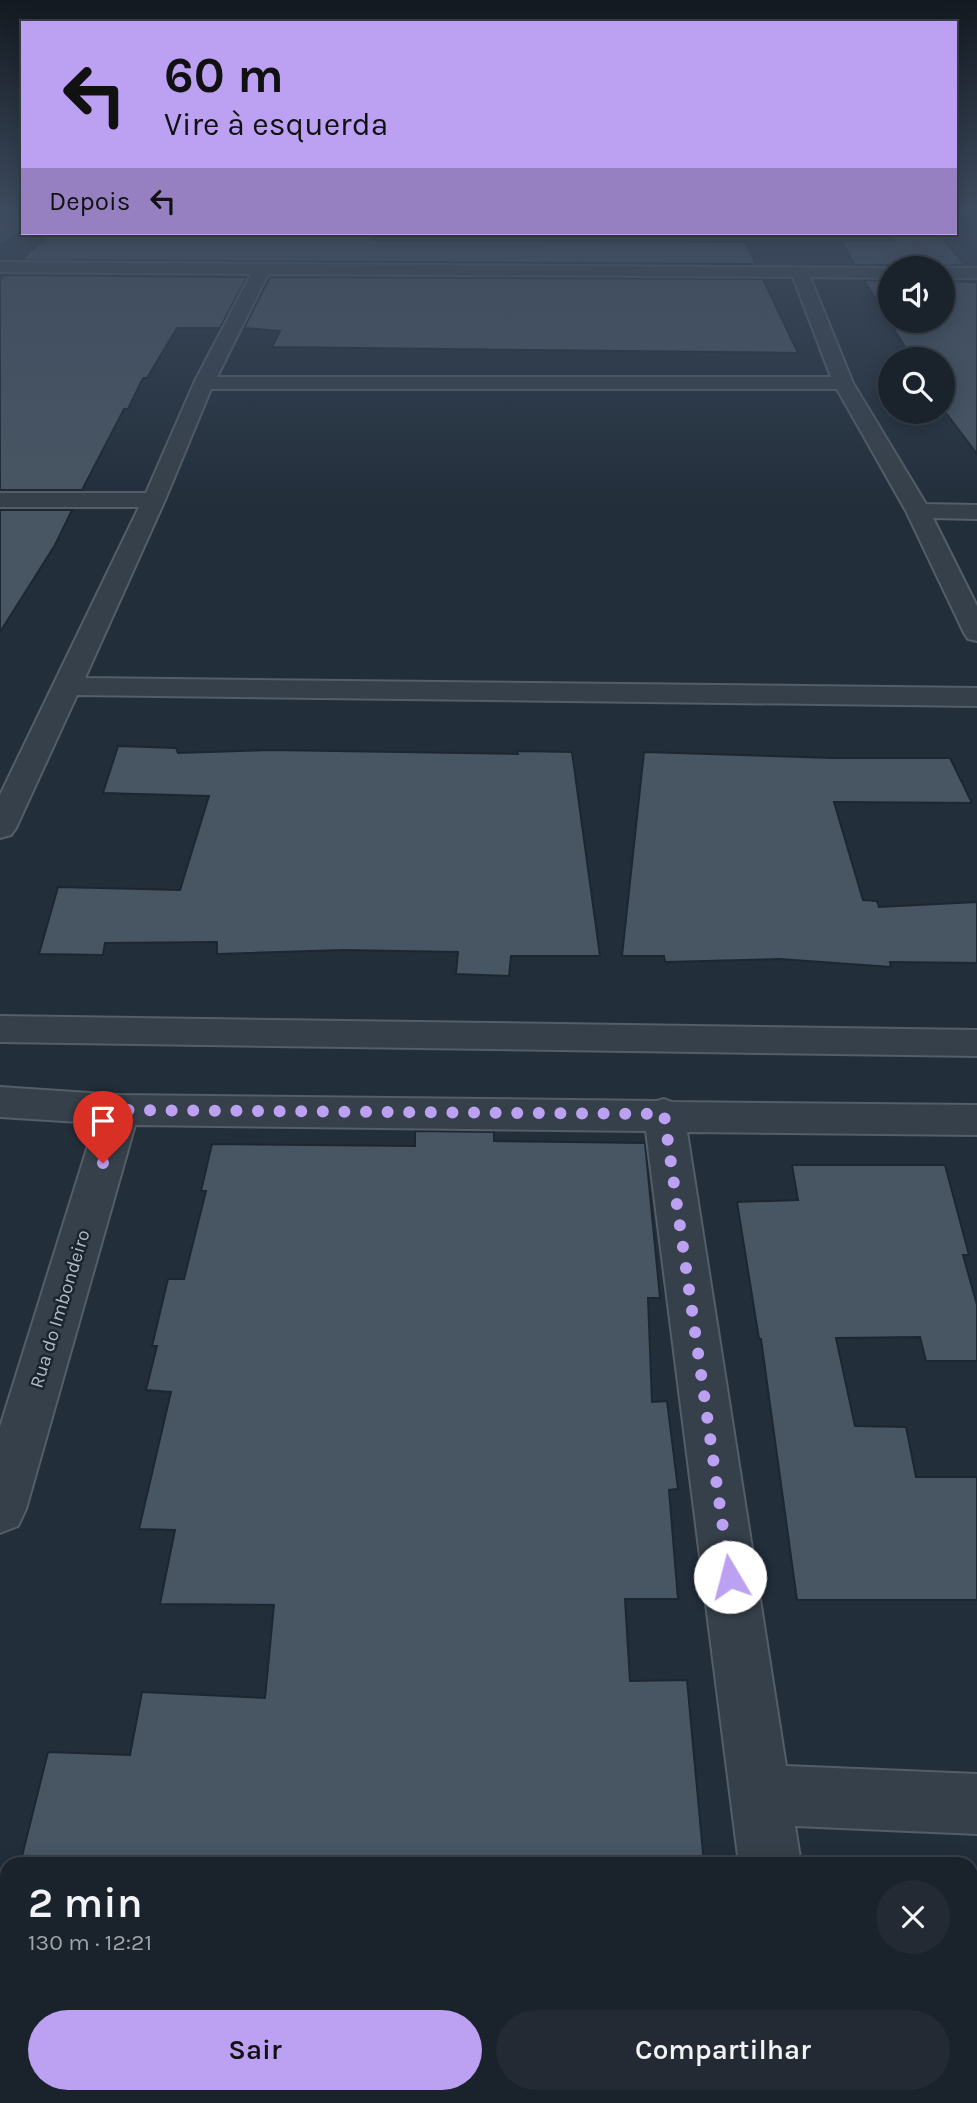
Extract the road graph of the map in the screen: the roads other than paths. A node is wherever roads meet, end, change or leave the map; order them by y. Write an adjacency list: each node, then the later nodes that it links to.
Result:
1 (241, 310): 3 (street)
2 (815, 310): 4 (street)
3 (204, 383): 4 (street); 6 (street)
4 (843, 383): 7 (street)
5 (0, 500): 6 (street)
6 (154, 500): 10 (street)
7 (918, 511): 8 (street); 9 (street)
8 (977, 512)
9 (977, 633)
10 (65, 686): 11 (street); 12 (street)
11 (977, 697)
12 (0, 828)
13 (0, 1029): 14 (street)
14 (977, 1043)
15 (0, 1102): 16 (street)
16 (119, 1110): 17 (street); 19 (street, Rua do Imbondeiro)
17 (664, 1114): 18 (street); 20 (street)
18 (977, 1120)
19 (0, 1509)
20 (761, 1795): 21 (street); 22 (street)
21 (977, 1804)
22 (769, 1857)

